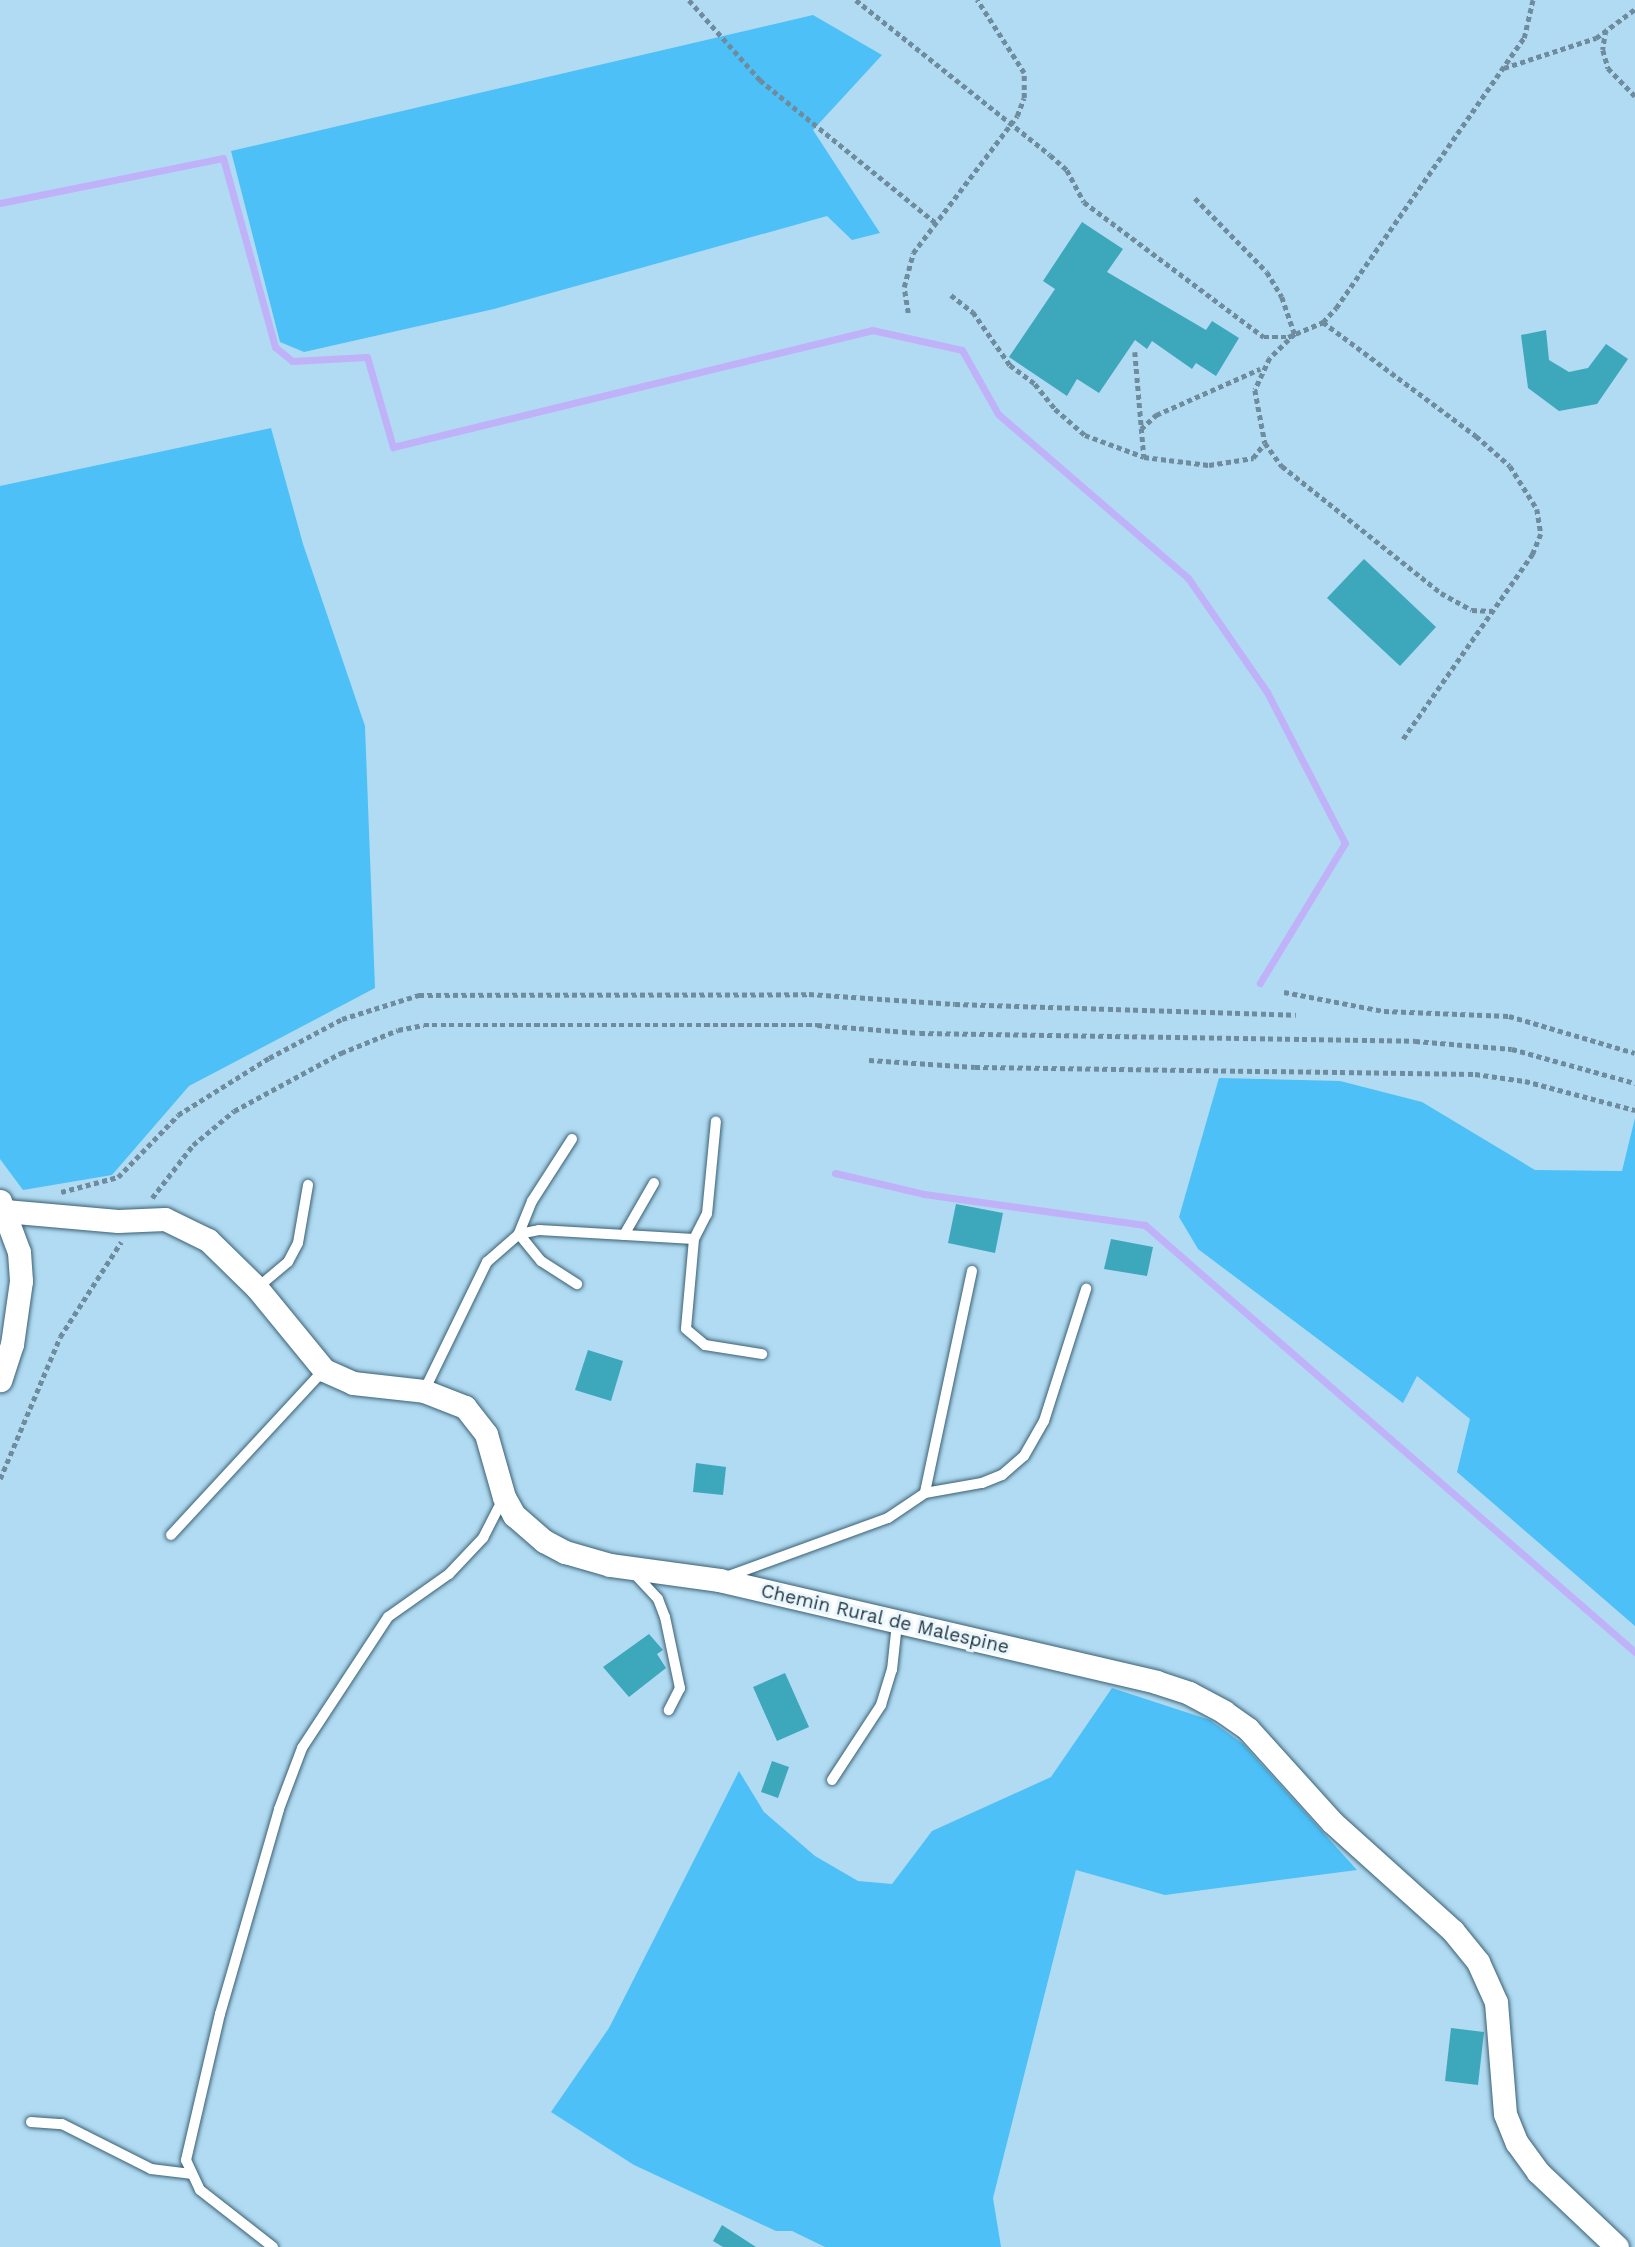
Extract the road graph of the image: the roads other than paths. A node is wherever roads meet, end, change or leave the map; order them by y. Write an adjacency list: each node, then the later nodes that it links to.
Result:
1 (716, 1121): 8 (lane)
2 (572, 1139): 6 (lane)
3 (654, 1183): 7 (lane)
4 (308, 1185): 11 (lane)
5 (2, 1206): 11 (street, Chemin Rural de Malespine); 15 (street)
6 (519, 1234): 7 (lane); 10 (lane); 16 (lane)
7 (624, 1235): 8 (lane)
8 (694, 1239): 13 (lane)
9 (972, 1271): 17 (lane)
10 (577, 1284)
11 (257, 1287): 14 (street, Chemin Rural de Malespine)
12 (1086, 1289): 17 (lane)
13 (762, 1354)
14 (324, 1370): 16 (street, Chemin Rural de Malespine); 19 (lane)
15 (0, 1380)
16 (424, 1391): 18 (street, Chemin Rural de Malespine)
17 (925, 1493): 21 (lane)
18 (504, 1497): 20 (street, Chemin Rural de Malespine); 26 (lane)
19 (170, 1535)
20 (626, 1565): 21 (street, Chemin Rural de Malespine); 23 (lane)
21 (719, 1580): 22 (street, Chemin Rural de Malespine)
22 (897, 1623): 24 (lane); 28 (street, Chemin Rural de Malespine)
23 (669, 1710)
24 (832, 1780)
25 (31, 2122): 26 (lane)
26 (189, 2174): 27 (lane)
27 (273, 2247)
28 (1617, 2247)

